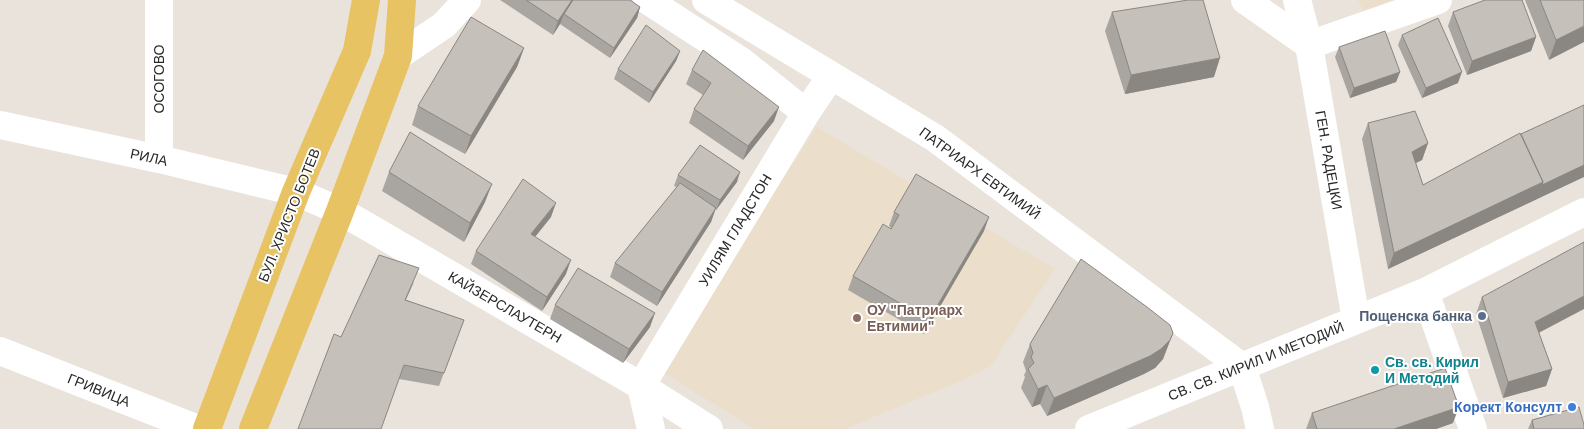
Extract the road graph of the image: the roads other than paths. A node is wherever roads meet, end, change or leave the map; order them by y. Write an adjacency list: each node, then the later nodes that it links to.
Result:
1 (159, 0): 15 (street, ОСОГОВО)
2 (366, 0): 16 (main road, БУЛ. ХРИСТО БОТЕВ)
3 (402, 0): 11 (main road)
4 (467, 0): 11 (street)
5 (647, 0): 13 (street)
6 (706, 0): 12 (street, ПАТРИАРХ ЕВТИМИЙ)
7 (1245, 0): 10 (street)
8 (1298, 0): 10 (street, ГЕН. РАДЕЦКИ)
9 (1438, 0): 10 (street)
10 (1309, 45): 20 (street, ГЕН. РАДЕЦКИ)
11 (398, 56): 17 (main road)
12 (831, 76): 13 (street, УИЛЯМ ГЛАДСТОН); 22 (street, ПАТРИАРХ ЕВТИМИЙ)
13 (806, 113): 23 (street, УИЛЯМ ГЛАДСТОН)
14 (0, 125): 15 (street, РИЛА)
15 (159, 159): 16 (street, РИЛА)
16 (296, 192): 17 (street, КАЙЗЕРСЛАУТЕРН); 25 (main road, БУЛ. ХРИСТО БОТЕВ)
17 (340, 210): 23 (street, КАЙЗЕРСЛАУТЕРН); 26 (main road)
18 (1584, 212): 19 (street, СВ. СВ. КИРИЛ И МЕТОДИЙ)
19 (1425, 292): 20 (street, СВ. СВ. КИРИЛ И МЕТОДИЙ); 31 (street)
20 (1356, 320): 22 (street, СВ. СВ. КИРИЛ И МЕТОДИЙ)
21 (0, 351): 24 (street, ГРИВИЦА)
22 (1242, 367): 29 (street, СВ. СВ. КИРИЛ И МЕТОДИЙ); 30 (street)
23 (641, 386): 27 (street); 28 (street, КАЙЗЕРСЛАУТЕРН)
24 (198, 429)
25 (207, 429)
26 (253, 429)
27 (651, 429)
28 (709, 429)
29 (1089, 429)
30 (1260, 429)
31 (1472, 429)

